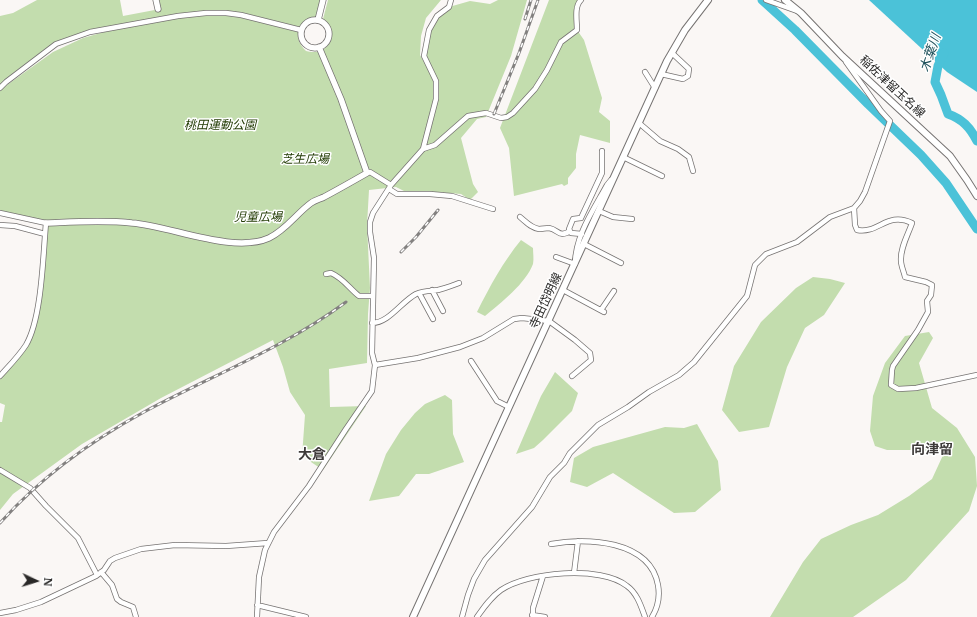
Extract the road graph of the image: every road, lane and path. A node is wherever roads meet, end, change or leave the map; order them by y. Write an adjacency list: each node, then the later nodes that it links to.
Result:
1 (156, 0): 8 (street)
2 (322, 0): 10 (street)
3 (450, 0): 20 (street)
4 (581, 0): 20 (street)
5 (708, 0): 13 (main road, 寺田岱明線)
6 (766, 0): 9 (street)
7 (786, 0): 9 (main road, 稲佐津留玉名線)
8 (158, 9)
9 (801, 13): 14 (main road, 稲佐津留玉名線)
10 (318, 20): 11 (street); 12 (street)
11 (301, 30): 12 (street); 17 (street)
12 (320, 47): 24 (street)
13 (672, 53): 16 (main road, 寺田岱明線); 16 (street)
14 (842, 56): 28 (main road, 稲佐津留玉名線); 30 (street)
15 (645, 72): 18 (street)
16 (661, 74): 18 (main road, 寺田岱明線)
17 (0, 88)
18 (655, 88): 19 (main road, 寺田岱明線)
19 (639, 123): 22 (main road, 寺田岱明線); 23 (street)
20 (423, 148): 27 (street)
21 (602, 152): 34 (street)
22 (623, 157): 25 (main road, 寺田岱明線); 26 (street)
23 (694, 171)
24 (367, 173): 27 (street); 36 (street)
25 (615, 176): 31 (main road, 寺田岱明線); 37 (street)
26 (662, 176)
27 (390, 187): 29 (street); 52 (street)
28 (977, 196)
29 (493, 208)
30 (854, 208): 59 (street); 77 (street)
31 (599, 210): 35 (street); 42 (main road, 寺田岱明線)
32 (0, 213): 36 (street)
33 (520, 217): 39 (street)
34 (581, 218): 37 (street); 39 (street)
35 (632, 219)
36 (46, 223): 40 (street)
37 (586, 224): 41 (street)
38 (0, 225): 40 (street)
39 (570, 231): 41 (street)
40 (45, 234): 60 (street)
41 (582, 234): 45 (street)
42 (584, 244): 44 (street); 45 (main road, 寺田岱明線)
43 (556, 257): 45 (street)
44 (621, 263)
45 (575, 264): 49 (main road, 寺田岱明線)
46 (326, 274): 52 (street)
47 (459, 283): 48 (street)
48 (432, 290): 51 (street); 53 (street)
49 (563, 290): 50 (street); 55 (main road, 寺田岱明線)
50 (614, 291)
51 (419, 293): 54 (street); 56 (street)
52 (373, 296): 56 (street)
53 (443, 311)
54 (432, 318)
55 (549, 321): 58 (street); 61 (street); 62 (main road, 寺田岱明線)
56 (372, 323): 58 (street)
57 (471, 361): 62 (street)
58 (375, 365): 65 (street)
59 (977, 375)
60 (0, 376)
61 (572, 376)
62 (509, 407): 76 (main road, 寺田岱明線)
63 (0, 470): 68 (street)
64 (578, 541): 66 (street); 67 (street); 81 (street)
65 (268, 543): 68 (street); 70 (street)
66 (551, 544)
67 (574, 573): 69 (street); 80 (street)
68 (99, 574): 71 (street); 73 (street)
69 (543, 576): 72 (street); 78 (street)
70 (258, 605): 74 (street); 75 (street)
71 (0, 613)
72 (533, 616): 79 (street)
73 (136, 617)
74 (257, 617)
75 (306, 617)
76 (413, 617)
77 (462, 617)
78 (477, 617)
79 (545, 617)
80 (645, 617)
81 (652, 617)

